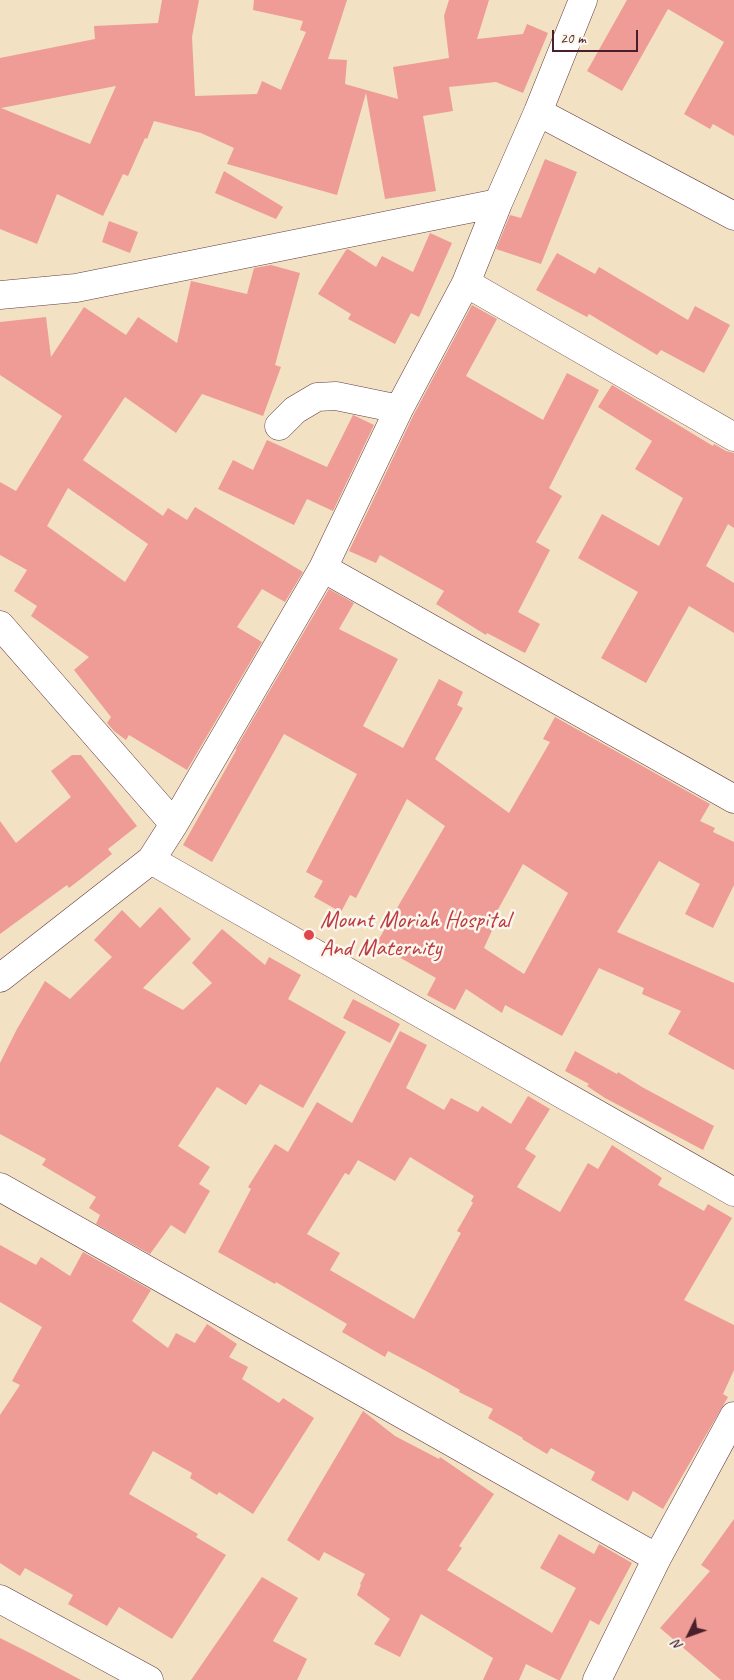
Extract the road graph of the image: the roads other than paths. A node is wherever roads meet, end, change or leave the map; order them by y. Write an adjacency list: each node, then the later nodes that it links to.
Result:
1 (583, 0): 2 (street)
2 (538, 112): 3 (street); 4 (street)
3 (498, 203): 5 (street); 6 (street)
4 (734, 216)
5 (466, 283): 7 (street); 9 (street)
6 (0, 295)
7 (399, 409): 8 (street); 10 (street)
8 (279, 426)
9 (734, 437)
10 (322, 568): 12 (street); 13 (street)
11 (0, 625): 13 (street)
12 (734, 799)
13 (174, 824): 14 (street)
14 (151, 860): 15 (street); 17 (street)
15 (0, 978)
16 (0, 1187): 19 (street)
17 (734, 1192)
18 (734, 1416): 19 (street)
19 (657, 1558): 22 (street)
20 (0, 1599): 21 (street)
21 (149, 1680)
22 (597, 1680)

